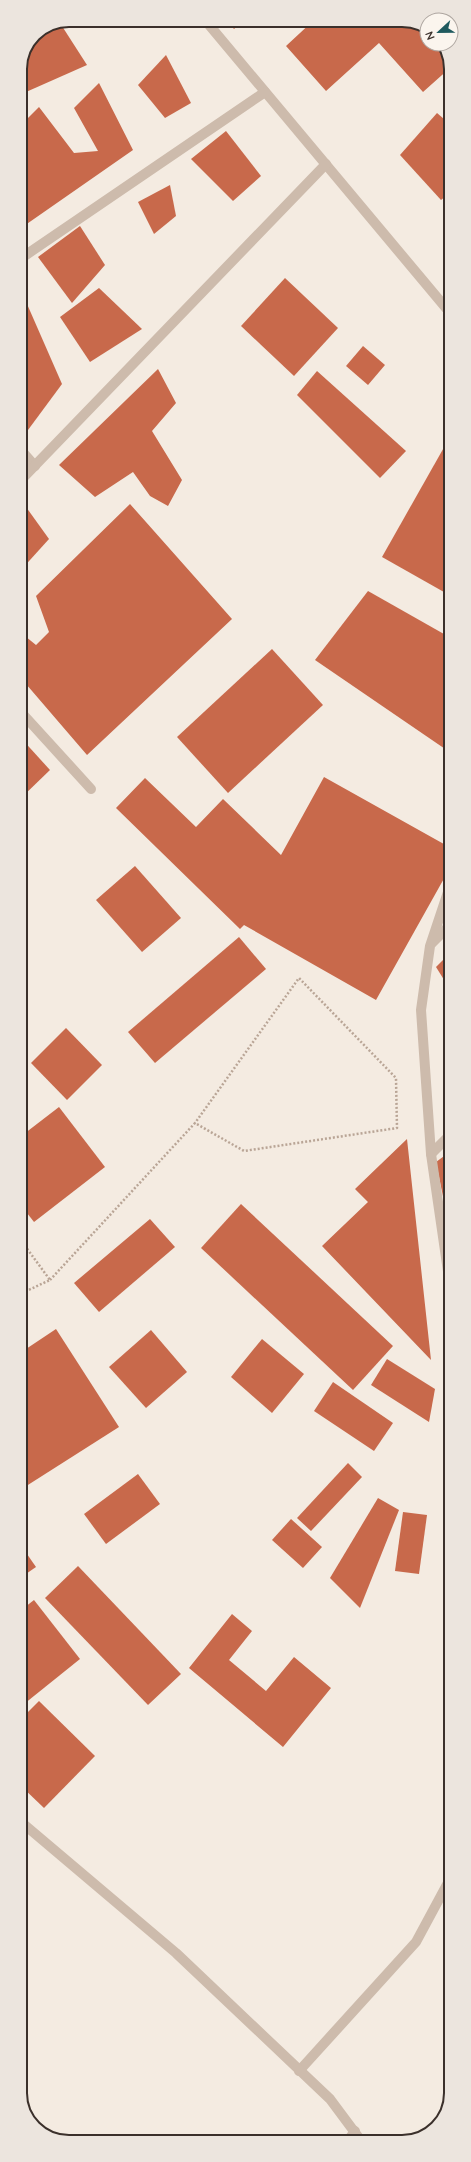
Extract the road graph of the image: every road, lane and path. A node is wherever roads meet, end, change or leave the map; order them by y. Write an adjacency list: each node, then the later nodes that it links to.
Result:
1 (211, 27): 2 (street)
2 (265, 92): 3 (street); 4 (street)
3 (326, 164): 5 (street); 7 (street)
4 (27, 254)
5 (444, 306)
6 (27, 457): 7 (street)
7 (35, 466): 8 (street)
8 (27, 474)
9 (27, 719): 10 (street)
10 (91, 789)
11 (444, 903): 13 (street)
12 (444, 931): 13 (street)
13 (430, 946): 16 (street)
14 (195, 1123): 14 (path); 19 (path)
15 (444, 1141): 16 (street)
16 (431, 1154): 17 (street)
17 (444, 1244)
18 (27, 1249): 19 (path)
19 (50, 1280): 20 (path)
20 (27, 1291)
21 (27, 1827): 23 (street)
22 (444, 1890): 23 (street)
23 (299, 2071): 24 (street)
24 (355, 2131): 25 (street); 26 (street)
25 (352, 2135)
26 (358, 2135)

